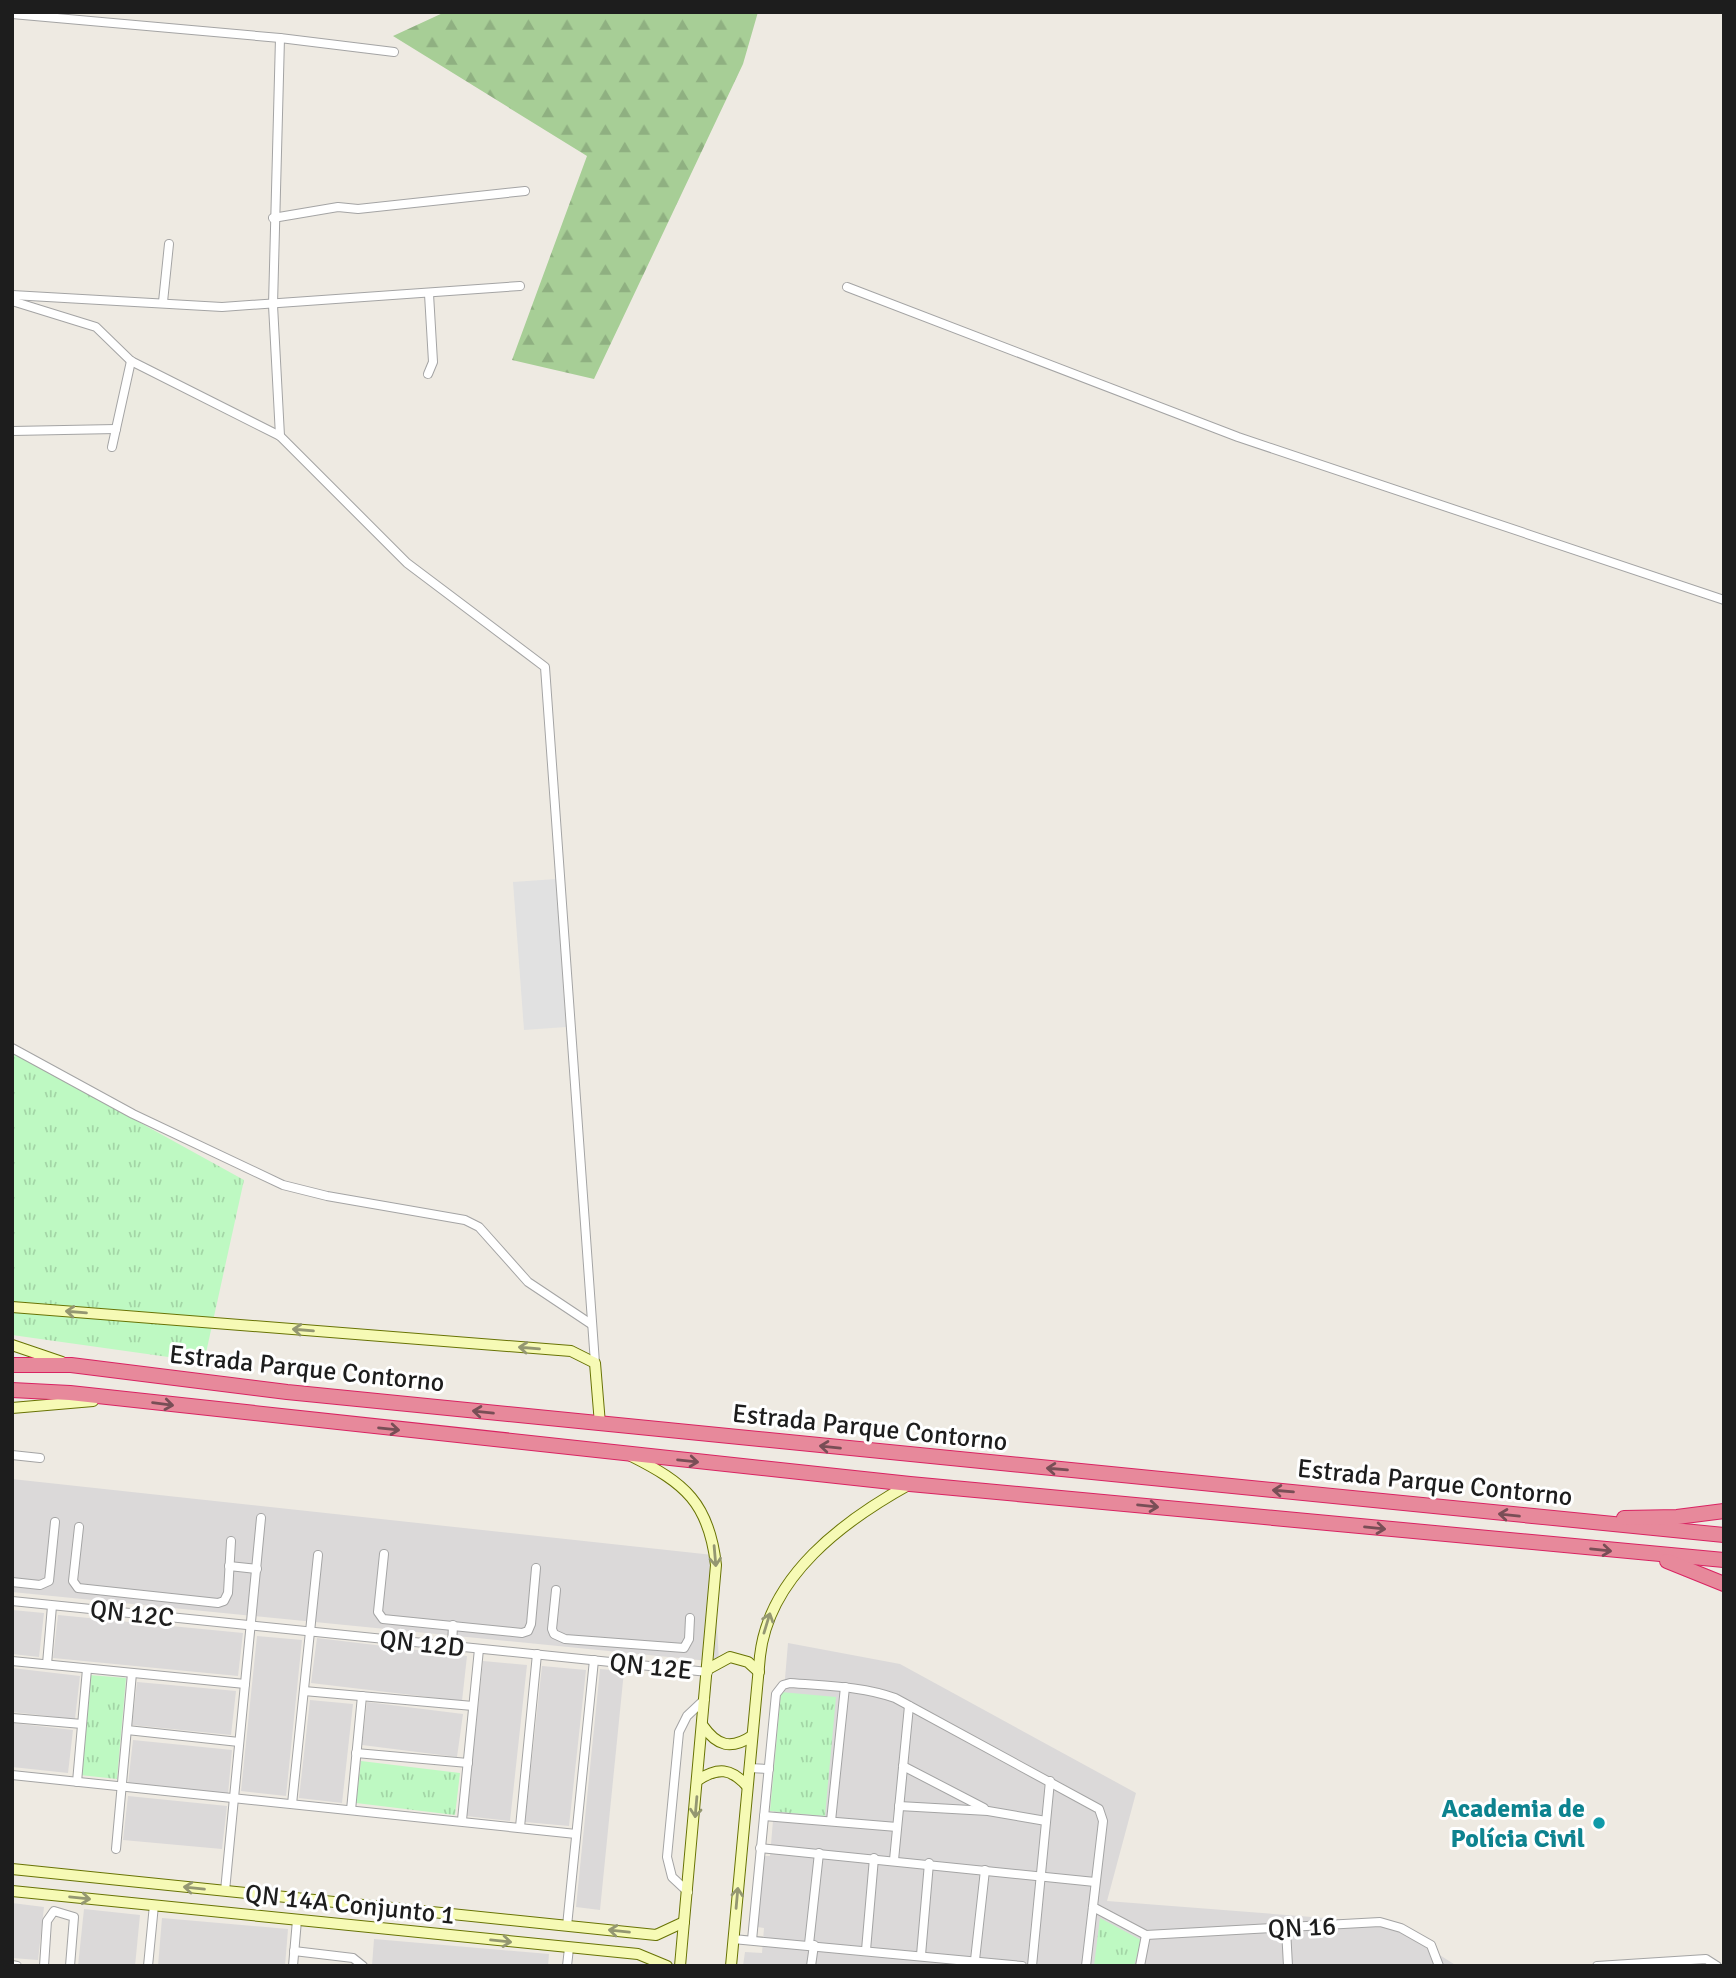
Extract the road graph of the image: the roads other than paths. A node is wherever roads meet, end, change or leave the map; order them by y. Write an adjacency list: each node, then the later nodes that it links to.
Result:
1 (12, 14): 2 (street)
2 (280, 38): 3 (street); 5 (street)
3 (394, 52)
4 (525, 191): 5 (street)
5 (272, 218): 13 (street)
6 (169, 244): 12 (street)
7 (520, 286): 9 (street)
8 (847, 287): 20 (street)
9 (429, 294): 13 (street); 15 (street)
10 (12, 295): 12 (street)
11 (12, 301): 14 (street)
12 (163, 302): 13 (street)
13 (272, 305): 18 (street)
14 (131, 361): 16 (street); 18 (street)
15 (428, 373)
16 (116, 429): 17 (street); 19 (street)
17 (12, 431)
18 (280, 436): 23 (street)
19 (112, 447)
20 (1724, 600)
21 (12, 1048): 23 (street)
22 (12, 1307): 25 (main road, one-way to 22)
23 (591, 1324): 25 (street)
24 (12, 1345): 27 (main road)
25 (595, 1363): 33 (main road)
26 (12, 1365): 27 (highway, Estrada Parque Contorno)
27 (71, 1365): 29 (highway, Estrada Parque Contorno)
28 (12, 1390): 30 (highway, Estrada Parque Contorno)
29 (287, 1392): 32 (highway); 33 (highway, Estrada Parque Contorno, one-way to 29)
30 (124, 1399): 31 (main road); 32 (highway, Estrada Parque Contorno, one-way to 32)
31 (12, 1408)
32 (283, 1418): 34 (highway, Estrada Parque Contorno, one-way to 34)
33 (600, 1424): 37 (highway, Estrada Parque Contorno, one-way to 33)
34 (629, 1454): 38 (highway, Estrada Parque Contorno, one-way to 38); 72 (main road, one-way to 72)
35 (12, 1455): 36 (street)
36 (40, 1458)
37 (955, 1460): 39 (highway); 42 (highway, Estrada Parque Contorno, one-way to 37)
38 (909, 1485): 39 (highway, Estrada Parque Contorno); 73 (main road, one-way to 38)
39 (953, 1487): 49 (highway, Estrada Parque Contorno, one-way to 49)
40 (1724, 1511): 42 (highway)
41 (261, 1518): 53 (street)
42 (1546, 1518): 45 (highway, Estrada Parque Contorno)
43 (55, 1522): 54 (street)
44 (79, 1527): 51 (street)
45 (1724, 1535)
46 (231, 1541): 51 (street)
47 (384, 1554): 61 (street)
48 (318, 1555): 62 (street)
49 (1649, 1555): 50 (highway, Estrada Parque Contorno); 55 (highway)
50 (1724, 1560)
51 (229, 1566): 53 (street)
52 (536, 1568): 61 (street)
53 (257, 1569): 60 (street)
54 (12, 1582)
55 (1724, 1584)
56 (556, 1590): 63 (street)
57 (12, 1601): 58 (street, QN 12C)
58 (52, 1606): 60 (street, QN 12C); 70 (street)
59 (690, 1618): 63 (street)
60 (251, 1625): 62 (street, QN 12D); 75 (street)
61 (453, 1625): 64 (street)
62 (310, 1631): 64 (street, QN 12D); 77 (street)
63 (617, 1643): 69 (street)
64 (452, 1646): 65 (street, QN 12D)
65 (479, 1649): 66 (street, QN 12D); 80 (street)
66 (537, 1654): 67 (street, QN 12D); 108 (street)
67 (594, 1660): 69 (street, QN 12E); 110 (street)
68 (12, 1661): 70 (street)
69 (616, 1661): 72 (street, QN 12E)
70 (47, 1664): 71 (street)
71 (87, 1669): 74 (street); 83 (street)
72 (708, 1671): 73 (main road); 79 (main road)
73 (759, 1672): 86 (main road)
74 (132, 1673): 75 (street); 85 (street)
75 (245, 1684): 87 (street)
76 (845, 1687): 81 (street); 92 (street); 106 (street)
77 (304, 1691): 78 (street); 100 (street)
78 (362, 1696): 80 (street); 88 (street)
79 (705, 1699): 84 (main road); 123 (street)
80 (474, 1706): 89 (street)
81 (909, 1706): 90 (street); 95 (street)
82 (12, 1718): 83 (street)
83 (82, 1724): 96 (street)
84 (703, 1726): 86 (main road); 94 (main road)
85 (127, 1730): 87 (street); 97 (street)
86 (752, 1735): 91 (main road)
87 (239, 1742): 99 (street)
88 (356, 1753): 89 (street); 102 (street)
89 (468, 1763): 105 (street)
90 (903, 1766): 101 (street); 103 (street)
91 (749, 1768): 92 (street); 98 (main road)
92 (769, 1769): 104 (street)
93 (12, 1775): 96 (street)
94 (698, 1780): 98 (main road); 123 (main road, one-way to 123)
95 (1051, 1781): 107 (street); 120 (street)
96 (77, 1782): 97 (street)
97 (122, 1786): 99 (street); 112 (street)
98 (747, 1786): 135 (main road, one-way to 98)
99 (234, 1798): 100 (street); 122 (street)
100 (292, 1804): 102 (street)
101 (899, 1806): 103 (street); 109 (street)
102 (351, 1810): 105 (street)
103 (988, 1811): 107 (street)
104 (764, 1816): 106 (street); 111 (street)
105 (462, 1820): 108 (street)
106 (831, 1821): 109 (street)
107 (1046, 1821): 119 (street)
108 (520, 1827): 110 (street)
109 (897, 1828): 115 (street)
110 (576, 1834): 130 (street)
111 (761, 1848): 113 (street); 136 (street)
112 (116, 1849)
113 (819, 1853): 114 (street); 137 (street)
114 (874, 1858): 115 (street); 139 (street)
115 (894, 1860): 116 (street)
116 (929, 1863): 118 (street); 141 (street)
117 (12, 1870): 122 (main road, QN 14A Conjunto 1, one-way to 117)
118 (985, 1870): 119 (street); 142 (street)
119 (1040, 1875): 120 (street); 155 (street)
120 (1095, 1882): 125 (street)
121 (12, 1891): 124 (main road, QN 14A Conjunto 1, one-way to 124)
122 (225, 1891): 126 (main road, QN 14A Conjunto 1)
123 (688, 1892): 129 (main road)
124 (154, 1905): 128 (main road, QN 14A Conjunto 1); 146 (street)
125 (1093, 1907): 134 (street); 156 (street)
126 (384, 1908): 127 (main road, QN 14A Conjunto 1); 131 (main road)
127 (414, 1911): 130 (main road, QN 14A Conjunto 1); 133 (main road)
128 (297, 1920): 131 (main road, QN 14A Conjunto 1); 140 (street)
129 (684, 1922): 130 (main road, QN 14A Conjunto 1, one-way to 130); 151 (main road)
130 (567, 1926)
131 (381, 1929): 133 (main road, QN 14A Conjunto 1)
132 (1286, 1929): 134 (street, QN 16); 158 (street); 159 (street, QN 16)
133 (412, 1932): 138 (main road, QN 14A Conjunto 1, one-way to 138)
134 (1146, 1935): 157 (street)
135 (733, 1939): 136 (street); 152 (main road)
136 (752, 1940): 137 (street)
137 (812, 1945): 139 (street); 153 (street)
138 (569, 1948): 149 (street); 150 (main road, QN 14A Conjunto 1)
139 (866, 1950): 141 (street)
140 (294, 1951): 147 (street); 148 (street)
141 (922, 1955): 142 (street)
142 (975, 1960): 154 (street)
143 (1648, 1964): 160 (street); 161 (street)
144 (44, 1966): 145 (street)
145 (71, 1966)
146 (148, 1966)
147 (293, 1966)
148 (363, 1966)
149 (567, 1966)
150 (667, 1966)
151 (680, 1966)
152 (730, 1966)
153 (811, 1966)
154 (1022, 1966)
155 (1032, 1966)
156 (1086, 1966)
157 (1140, 1966)
158 (1288, 1966)
159 (1439, 1966)
160 (1597, 1966)
161 (1717, 1966)

